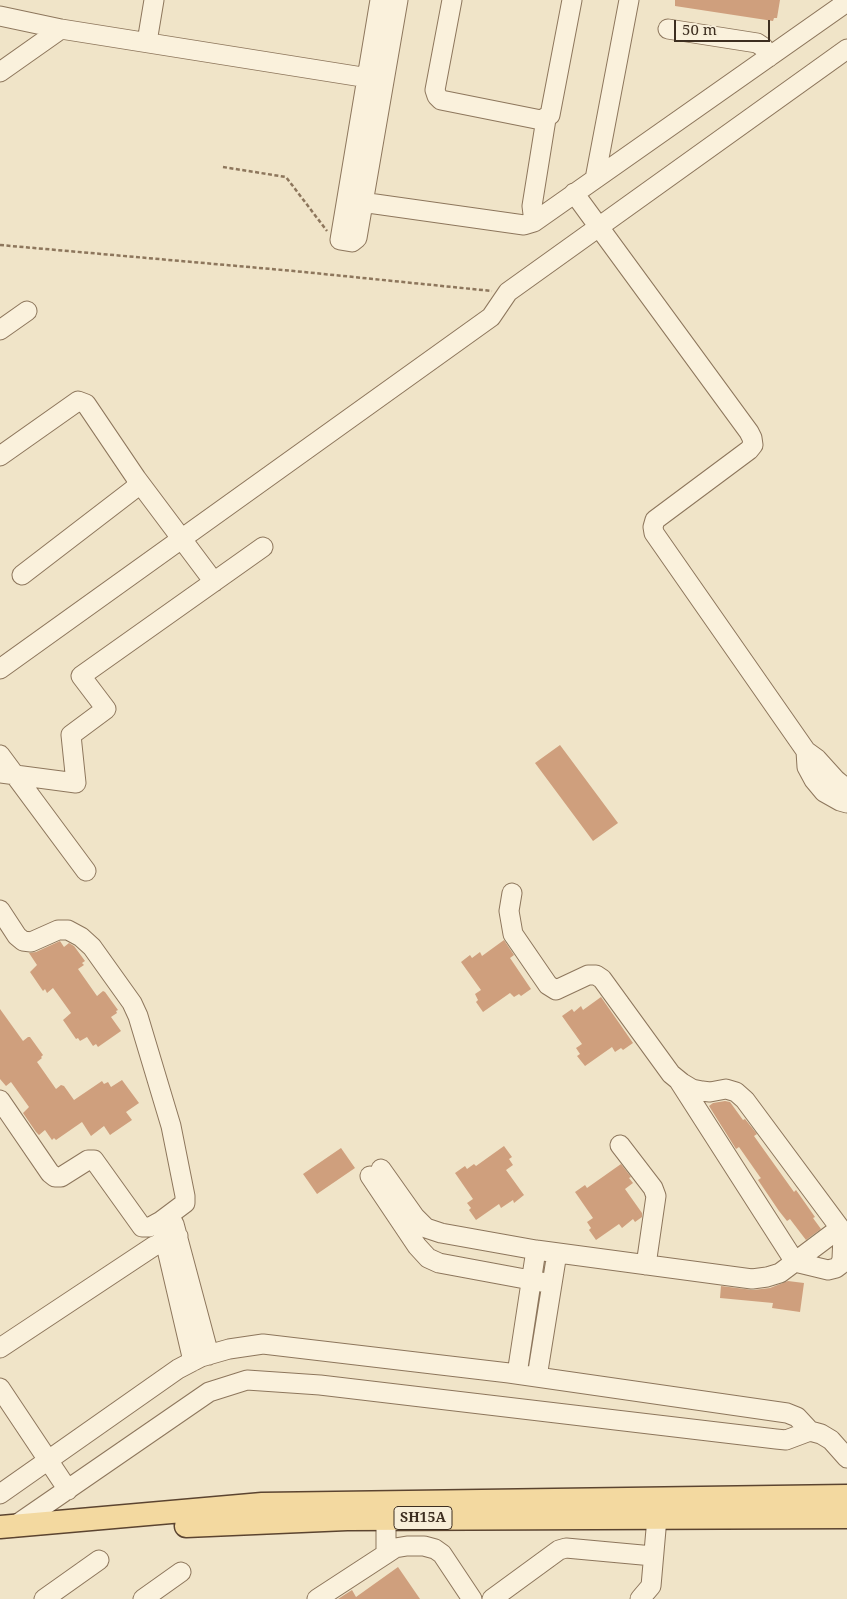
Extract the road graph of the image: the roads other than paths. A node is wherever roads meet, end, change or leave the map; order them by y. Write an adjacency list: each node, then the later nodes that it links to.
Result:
1 (154, 0): 12 (street)
2 (380, 0): 16 (street)
3 (398, 0): 16 (street)
4 (452, 0): 17 (street)
5 (572, 0): 17 (street)
6 (614, 0): 8 (street)
7 (847, 2): 14 (street)
8 (627, 8): 18 (street)
9 (0, 16): 10 (street)
10 (61, 29): 12 (street); 15 (street)
11 (668, 29): 14 (street)
12 (147, 42): 16 (street)
13 (847, 50): 22 (street)
14 (769, 57): 18 (street)
15 (0, 72)
16 (376, 79): 20 (street)
17 (546, 119): 21 (street)
18 (595, 179): 19 (street)
19 (574, 193): 21 (street); 22 (street)
20 (355, 200): 21 (street); 23 (street)
21 (534, 222)
22 (600, 227): 28 (street); 33 (street)
23 (340, 240)
24 (27, 311): 25 (street)
25 (0, 330)
26 (0, 456): 27 (street)
27 (136, 478): 28 (street); 30 (street)
28 (182, 539): 31 (street); 32 (street)
29 (263, 546): 31 (street)
30 (22, 575)
31 (214, 582): 35 (street)
32 (0, 669)
33 (806, 751): 36 (street); 37 (street)
34 (0, 755): 35 (street)
35 (7, 774): 38 (street)
36 (847, 788)
37 (847, 804)
38 (86, 871)
39 (512, 893): 41 (street)
40 (0, 910): 44 (street)
41 (678, 1080): 45 (street); 49 (street)
42 (0, 1100): 44 (street)
43 (620, 1145): 50 (street)
44 (166, 1217): 46 (street)
45 (840, 1228): 49 (street); 49 (street)
46 (172, 1238): 53 (street); 54 (street)
47 (536, 1250): 48 (street); 51 (street); 51 (street)
48 (557, 1253): 50 (street); 52 (street)
49 (795, 1262): 50 (street)
50 (646, 1265)
51 (532, 1279): 52 (street); 55 (street)
52 (552, 1284): 56 (street)
53 (0, 1348)
54 (201, 1358): 55 (street); 60 (street)
55 (517, 1374): 56 (street)
56 (537, 1377): 58 (street)
57 (0, 1388): 60 (street)
58 (810, 1431): 59 (street); 61 (street)
59 (847, 1458)
60 (47, 1461): 61 (street); 62 (street)
61 (68, 1490): 67 (street)
62 (0, 1494)
63 (847, 1496): 67 (main road, SH15A)
64 (847, 1517): 65 (main road, SH15A)
65 (657, 1518): 66 (main road, SH15A); 69 (street)
66 (386, 1519): 67 (main road, SH15A); 68 (street)
67 (4, 1532)
68 (386, 1554): 74 (street); 75 (street)
69 (653, 1556): 76 (street); 77 (street)
70 (99, 1560): 73 (street)
71 (181, 1572): 72 (street)
72 (146, 1598)
73 (44, 1599)
74 (317, 1599)
75 (472, 1599)
76 (492, 1599)
77 (640, 1599)

